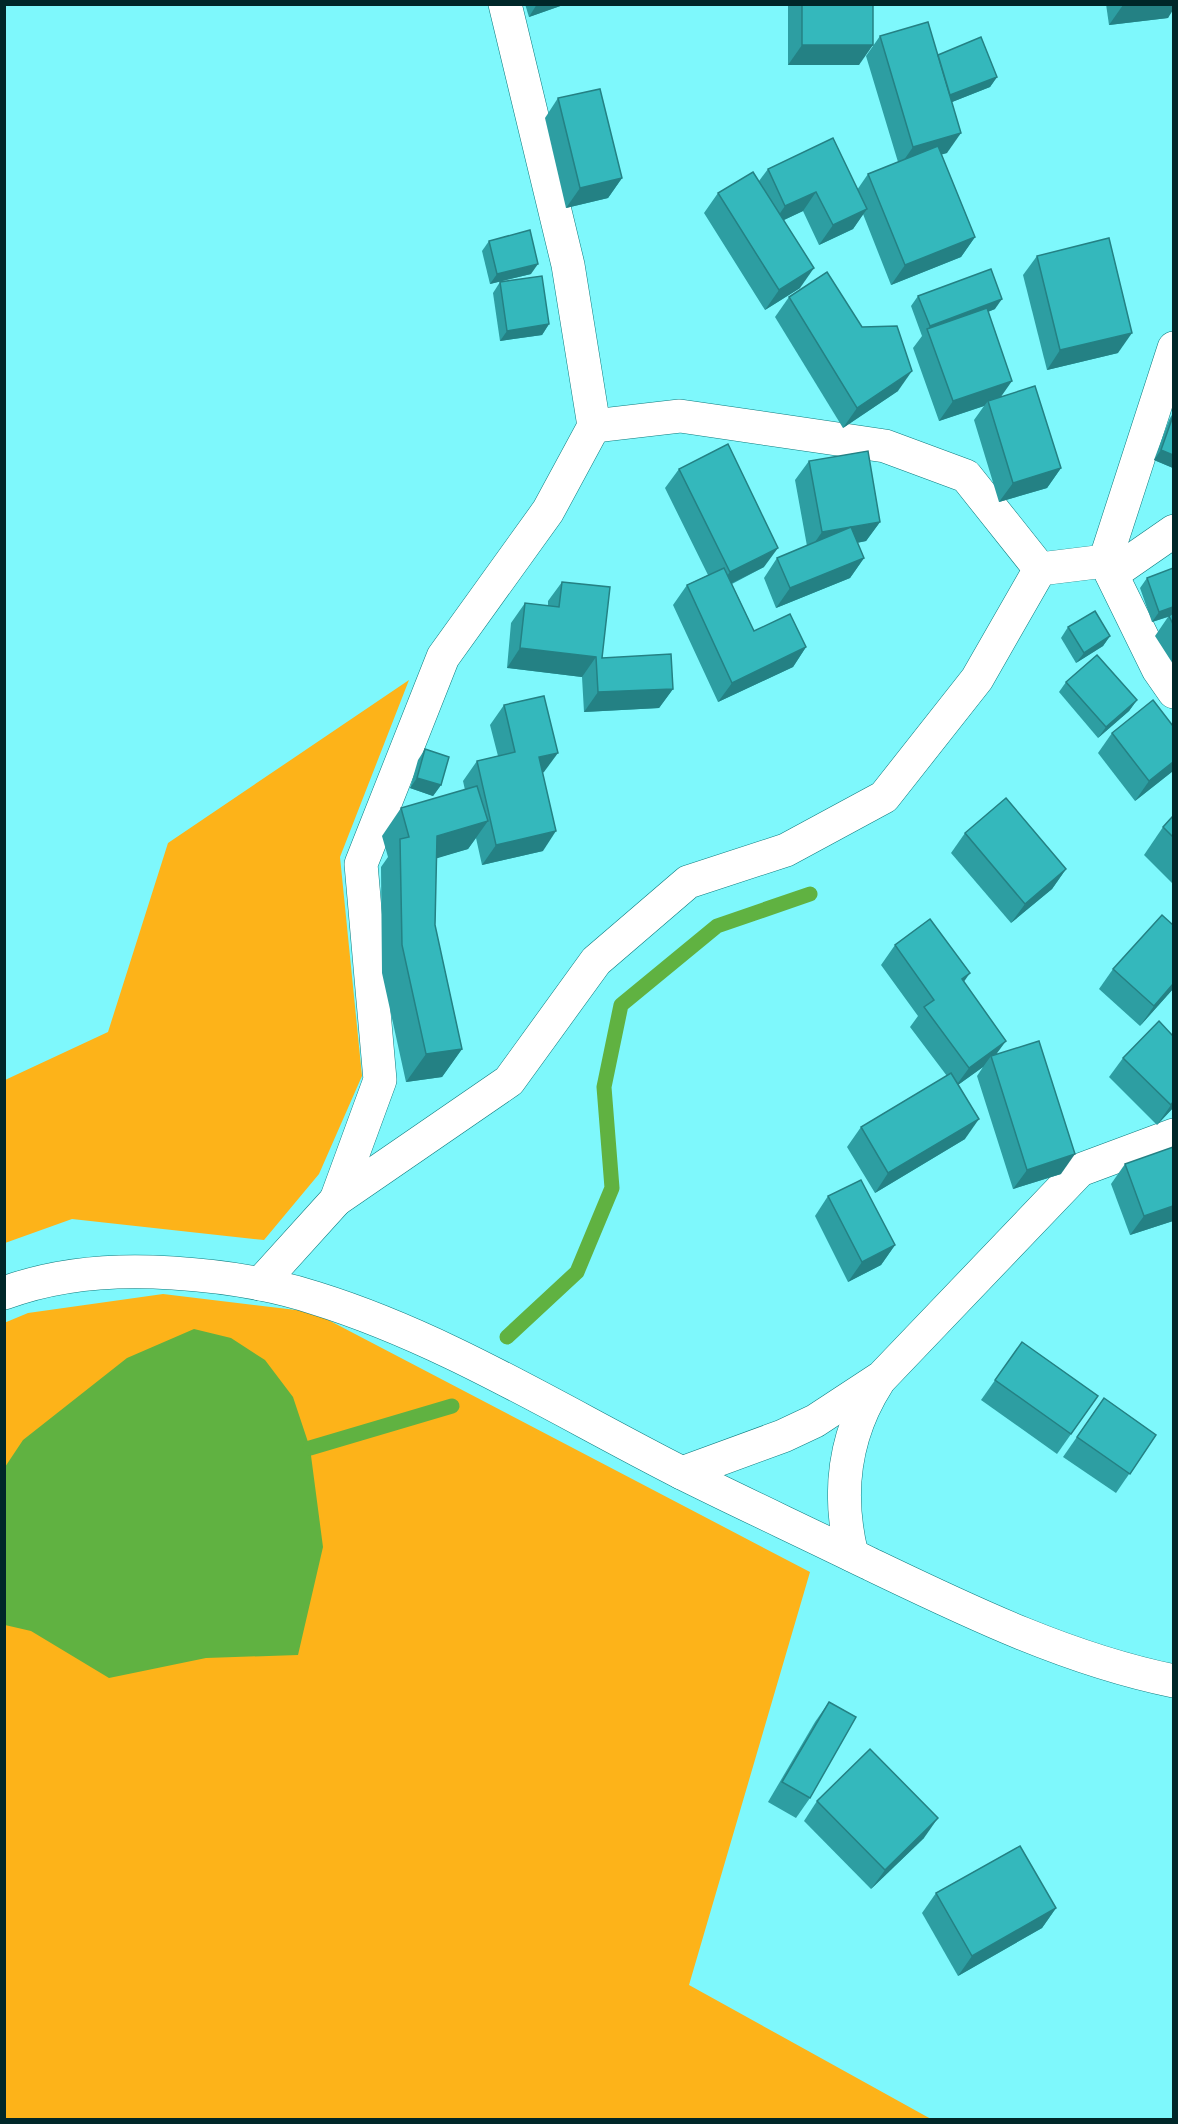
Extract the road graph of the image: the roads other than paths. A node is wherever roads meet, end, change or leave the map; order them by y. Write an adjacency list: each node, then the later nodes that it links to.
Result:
1 (505, 4): 3 (street)
2 (1173, 348): 5 (street)
3 (594, 426): 6 (street); 9 (street)
4 (1173, 531): 5 (street)
5 (1108, 568): 6 (street); 7 (street)
6 (1040, 569): 9 (street)
7 (1173, 692)
8 (1173, 1135): 12 (street)
9 (336, 1200): 10 (street)
10 (260, 1284): 11 (street); 13 (street)
11 (4, 1293)
12 (882, 1377): 13 (street); 14 (street)
13 (682, 1473): 14 (street)
14 (852, 1555): 15 (street)
15 (1173, 1681)

